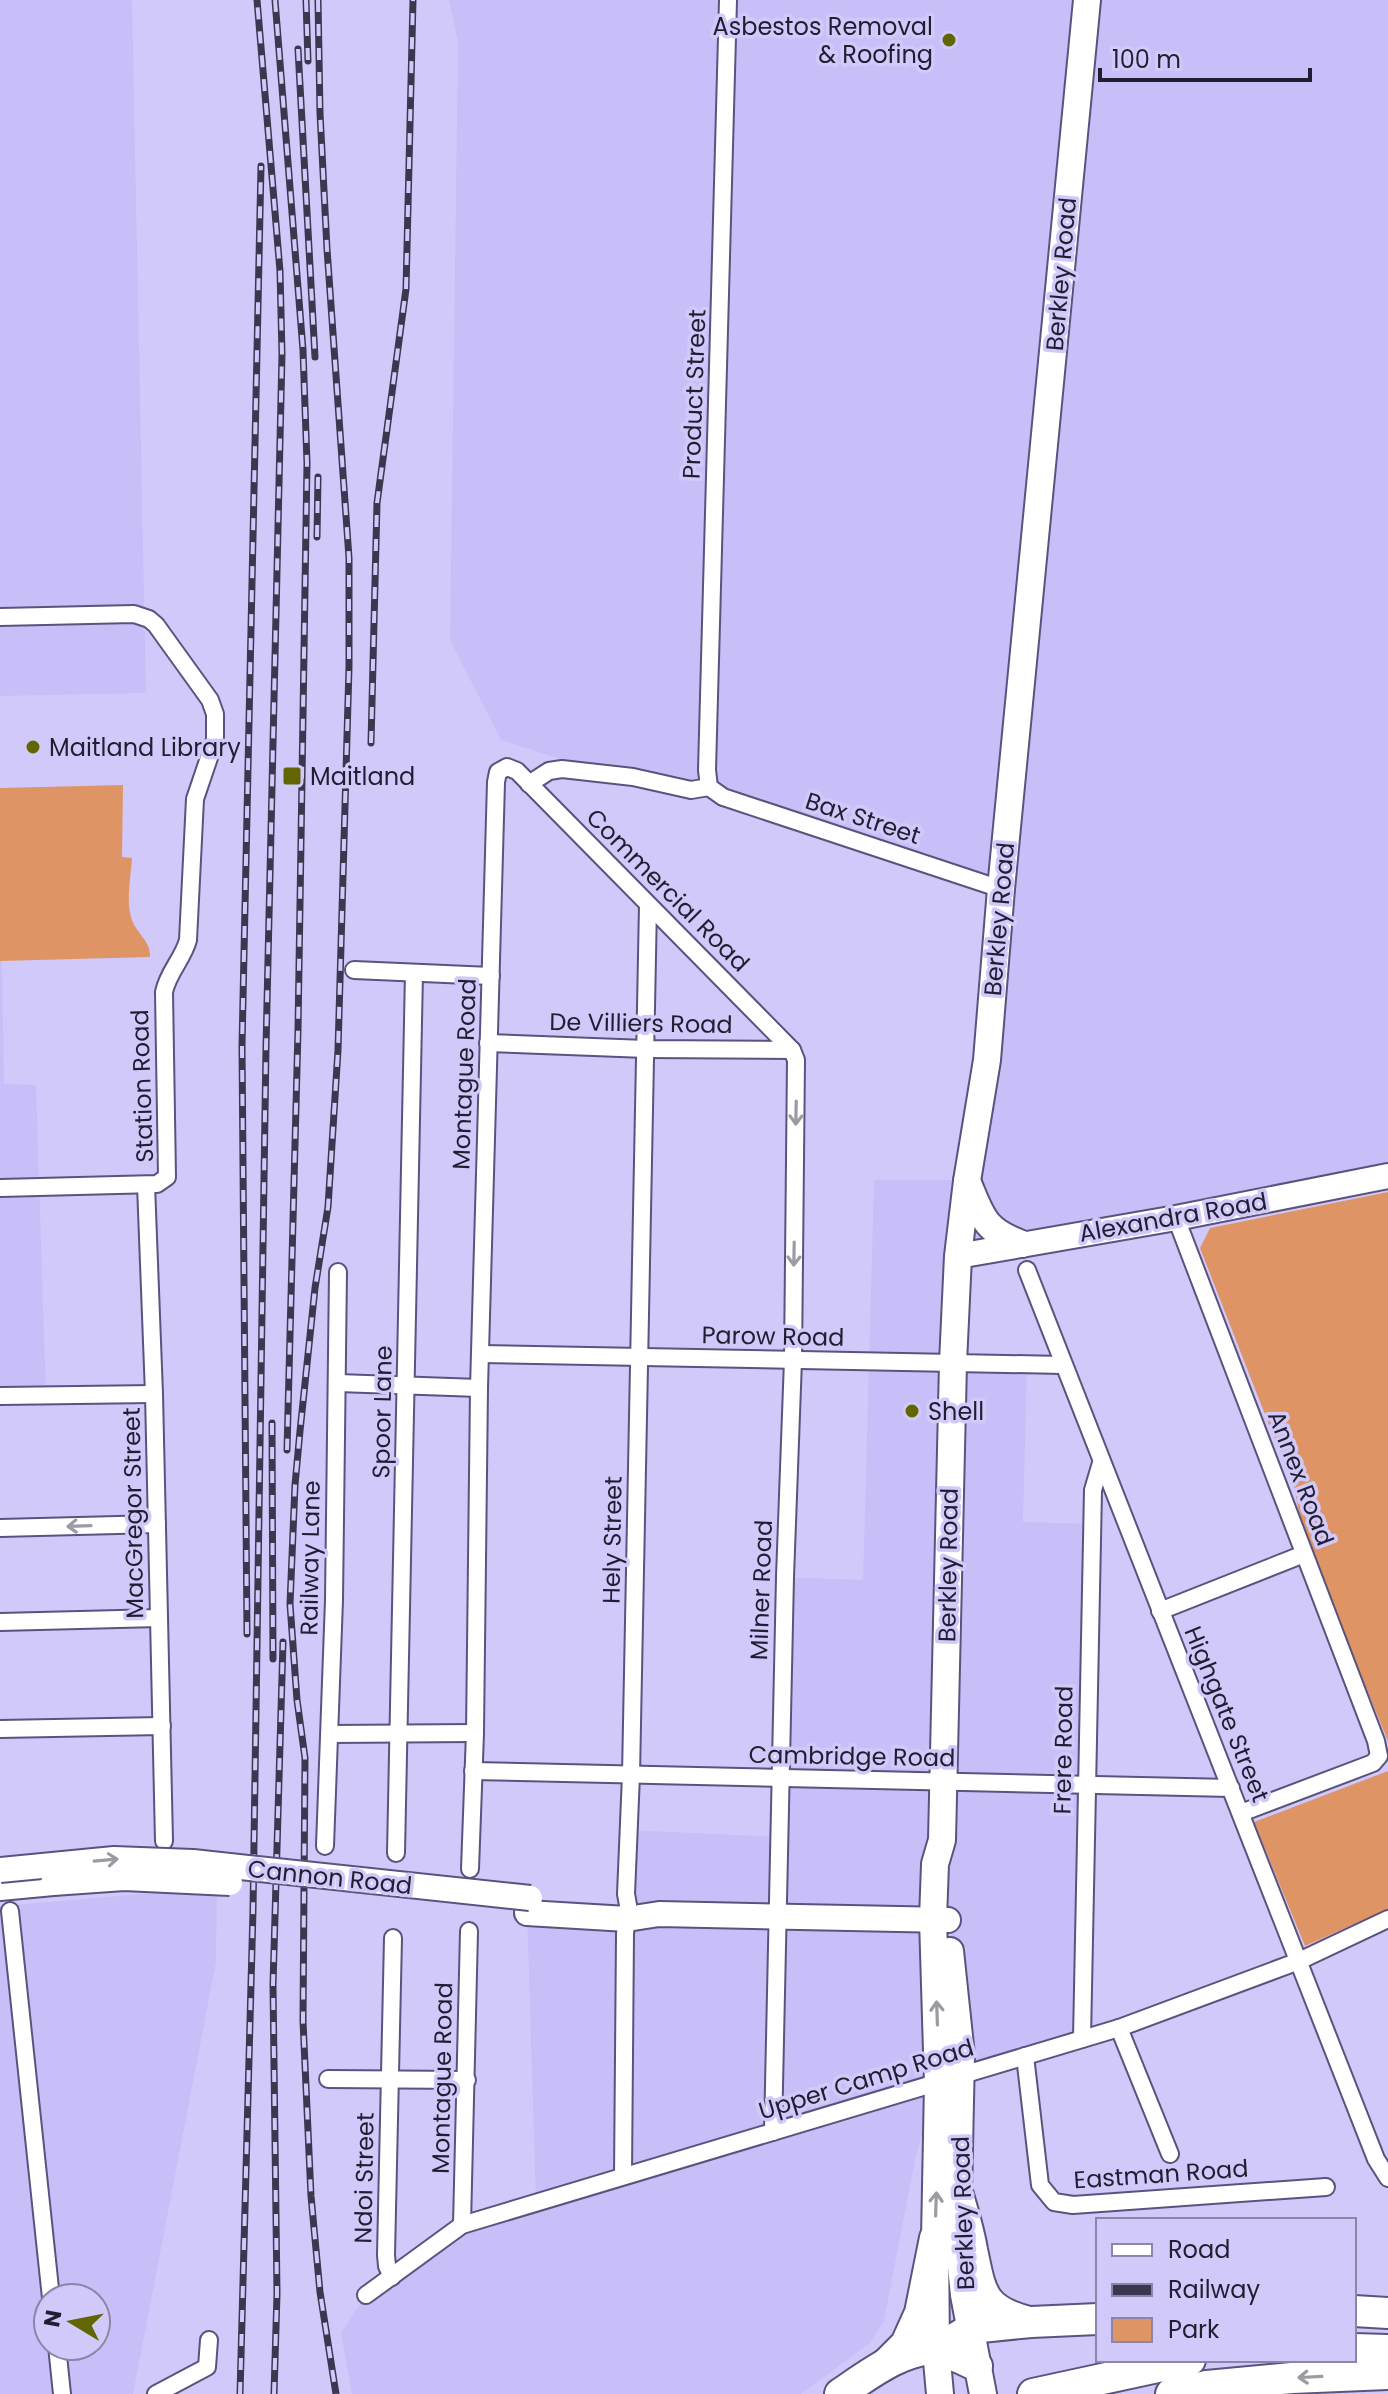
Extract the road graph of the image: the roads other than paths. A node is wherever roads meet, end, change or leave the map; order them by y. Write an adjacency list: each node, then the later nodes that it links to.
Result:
1 (728, 0): 6 (street, Product Street)
2 (1087, 0): 7 (main road, Berkley Road)
3 (0, 617): 17 (street, Station Road)
4 (507, 767): 5 (street, Commercial Road); 11 (street, Montague Road)
5 (529, 784): 6 (street); 8 (street, Commercial Road)
6 (710, 788): 7 (street, Bax Street)
7 (1001, 889): 16 (main road, Berkley Road)
8 (648, 905): 13 (street, Hely Street); 14 (street, Commercial Road)
9 (354, 970): 10 (street)
10 (414, 973): 11 (street); 30 (street, Spoor Lane)
11 (491, 976): 12 (street, Montague Road)
12 (488, 1043): 13 (street, De Villiers Road); 24 (street, Montague Road)
13 (646, 1049): 14 (street, De Villiers Road); 25 (street, Hely Street)
14 (792, 1050): 26 (street, Milner Road, one-way to 26)
15 (1388, 1176): 19 (main road, Alexandra Road)
16 (967, 1181): 20 (main road); 21 (main road, Berkley Road)
17 (146, 1185): 18 (street, Station Road); 32 (street, MacGregor Street)
18 (0, 1188)
19 (1176, 1218): 20 (main road, Alexandra Road); 37 (street, Annex Road)
20 (1022, 1244): 21 (main road, Alexandra Road)
21 (958, 1256): 27 (main road, Berkley Road)
22 (1027, 1270): 28 (street, Highgate Street)
23 (338, 1272): 29 (street, Railway Lane)
24 (481, 1354): 25 (street, Parow Road); 31 (street, Montague Road)
25 (639, 1357): 26 (street, Parow Road); 47 (street, Hely Street)
26 (793, 1360): 27 (street, Parow Road); 48 (street, Milner Road)
27 (953, 1363): 28 (street, Parow Road); 49 (main road, Berkley Road)
28 (1063, 1365): 34 (street, Highgate Street)
29 (338, 1383): 30 (street); 45 (street, Railway Lane)
30 (406, 1385): 31 (street); 43 (street, Spoor Lane)
31 (479, 1388): 44 (street, Montague Road)
32 (154, 1394): 33 (street); 35 (street, MacGregor Street)
33 (0, 1396)
34 (1101, 1463): 38 (street, Highgate Street); 50 (street, Frere Road)
35 (157, 1524): 36 (street, one-way to 36); 39 (street, MacGregor Street)
36 (0, 1528)
37 (1304, 1554): 38 (street); 52 (street, Annex Road)
38 (1160, 1611): 51 (street, Highgate Street)
39 (159, 1618): 40 (street); 41 (street, MacGregor Street)
40 (0, 1622)
41 (162, 1726): 42 (street); 53 (street, MacGregor Street)
42 (0, 1729)
43 (399, 1732): 44 (street); 45 (street); 55 (street, Spoor Lane)
44 (475, 1733): 46 (street, Montague Road)
45 (330, 1734): 54 (street, Railway Lane)
46 (473, 1771): 47 (street, Cambridge Road); 56 (street, Montague Road)
47 (631, 1775): 48 (street, Cambridge Road); 61 (street, Hely Street)
48 (780, 1778): 49 (street, Cambridge Road); 62 (street, Milner Road)
49 (944, 1782): 50 (street, Cambridge Road); 64 (main road, Berkley Road)
50 (1086, 1785): 51 (street, Cambridge Road); 69 (street, Frere Road)
51 (1231, 1788): 52 (street, Highgate Street)
52 (1241, 1813): 67 (street, Highgate Street)
53 (164, 1841)
54 (325, 1846)
55 (396, 1853)
56 (470, 1869)
57 (0, 1870): 59 (main road, Cannon Road, one-way to 59, bridge)
58 (0, 1888): 59 (main road, Cannon Road, bridge)
59 (528, 1905): 61 (main road, Cannon Road)
60 (10, 1911): 84 (street)
61 (628, 1912): 62 (main road, Cannon Road); 77 (street, Hely Street)
62 (779, 1916): 64 (main road, Cannon Road); 75 (street, Milner Road)
63 (1388, 1919): 67 (street, Upper Camp Road)
64 (941, 1920): 74 (main road, Berkley Road)
65 (469, 1931): 73 (street, Montague Road)
66 (393, 1938): 72 (street, Ndoi Street)
67 (1299, 1961): 68 (street, Upper Camp Road); 78 (street, Highgate Street)
68 (1119, 2028): 69 (street, Upper Camp Road); 76 (street)
69 (1082, 2039): 70 (street, Upper Camp Road)
70 (1025, 2056): 74 (street, Upper Camp Road); 79 (street, Eastman Road)
71 (328, 2079): 72 (street, Ndoi Street)
72 (390, 2079): 73 (street, Ndoi Street); 83 (street, Ndoi Street)
73 (467, 2080): 81 (street, Montague Road)
74 (949, 2080): 75 (street, Upper Camp Road); 80 (main road, Berkley Road); 82 (main road, Berkley Road, one-way to 74)
75 (773, 2132): 77 (street, Upper Camp Road)
76 (1170, 2154)
77 (623, 2176): 81 (street, Upper Camp Road)
78 (1386, 2177)
79 (1326, 2187)
80 (958, 2195): 89 (highway); 90 (main road, Berkley Road)
81 (462, 2225): 83 (street, Upper Camp Road)
82 (935, 2238): 93 (main road, Berkley Road); 97 (highway)
83 (392, 2277): 85 (street, Upper Camp Road)
84 (49, 2282)
85 (366, 2295)
86 (1356, 2311): 87 (highway)
87 (1388, 2313)
88 (1096, 2319): 89 (highway)
89 (1031, 2322): 90 (highway)
90 (971, 2329): 93 (highway); 99 (main road, Berkley Road)
91 (209, 2340): 101 (street)
92 (1356, 2349): 94 (highway)
93 (936, 2350): 97 (highway); 99 (highway); 103 (main road, Berkley Road)
94 (1388, 2350)
95 (59, 2362): 100 (street)
96 (1181, 2362): 104 (highway)
97 (886, 2364): 102 (highway)
98 (1388, 2374): 105 (highway, one-way to 105)
99 (980, 2380)
100 (62, 2394)
101 (156, 2394)
102 (840, 2394)
103 (940, 2394)
104 (1033, 2394)
105 (1171, 2394)

